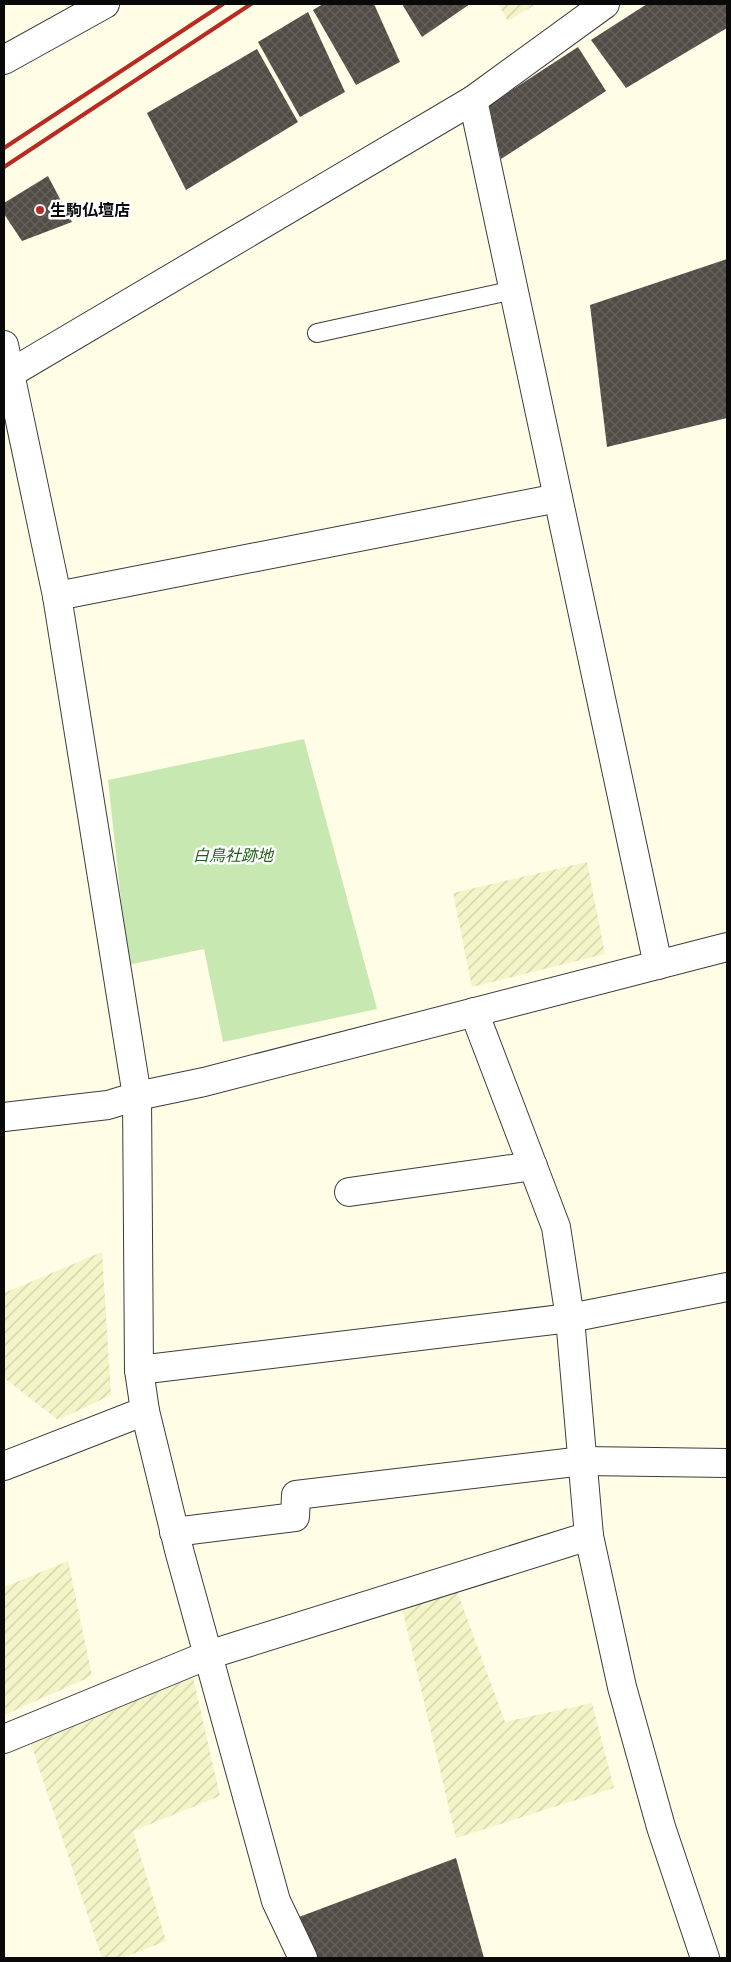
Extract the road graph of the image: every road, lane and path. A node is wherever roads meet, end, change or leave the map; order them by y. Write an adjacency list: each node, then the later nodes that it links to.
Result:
1 (105, 4): 3 (street)
2 (605, 4): 4 (street)
3 (4, 60)
4 (473, 100): 5 (street); 8 (street)
5 (514, 290): 6 (lane); 9 (street)
6 (317, 333)
7 (4, 345): 8 (street)
8 (7, 375): 10 (street)
9 (558, 498): 10 (street); 12 (street)
10 (57, 596): 14 (street)
11 (727, 947): 12 (street)
12 (658, 965): 13 (street)
13 (474, 1012): 14 (street); 16 (street)
14 (137, 1096): 15 (street); 20 (street)
15 (4, 1116)
16 (532, 1166): 17 (street); 19 (street)
17 (349, 1192)
18 (727, 1287): 19 (street)
19 (570, 1318): 20 (street); 22 (street)
20 (139, 1370): 21 (street)
21 (145, 1411): 24 (street); 25 (street)
22 (582, 1461): 23 (street); 25 (street); 26 (street)
23 (727, 1463)
24 (4, 1466)
25 (174, 1532): 27 (street)
26 (589, 1536): 27 (street); 30 (street)
27 (208, 1655): 28 (street); 29 (street)
28 (4, 1739)
29 (303, 1958)
30 (705, 1958)

